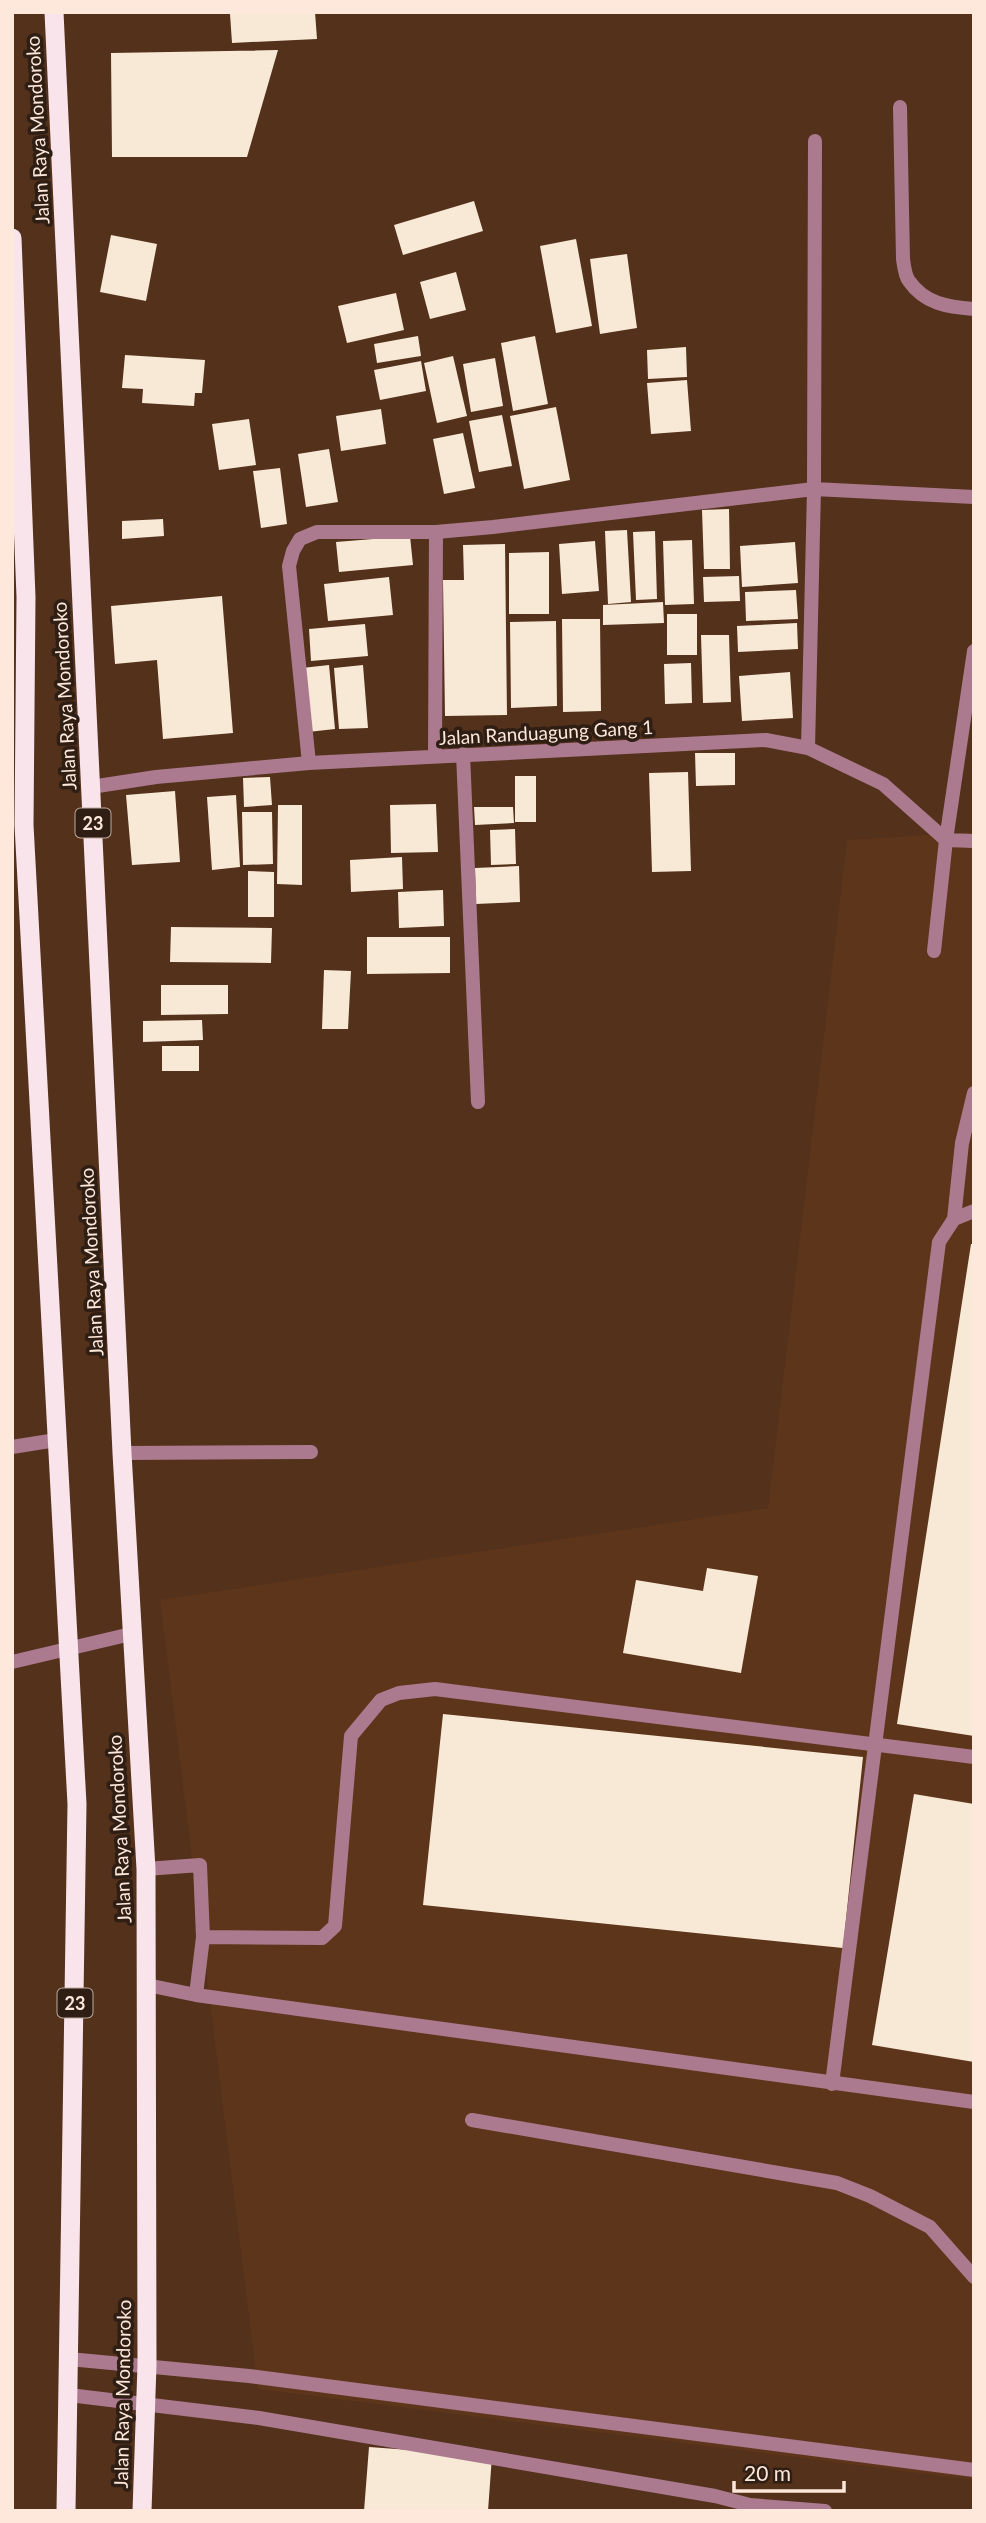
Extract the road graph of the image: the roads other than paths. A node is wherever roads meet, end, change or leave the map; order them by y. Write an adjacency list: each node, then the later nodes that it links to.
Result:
1 (54, 12): 15 (highway, Jalan Raya Mondoroko / 23)
2 (900, 107): 5 (street)
3 (814, 141): 6 (street)
4 (12, 238): 9 (highway, Jalan Raya Mondoroko / 23)
5 (974, 309)
6 (814, 489): 7 (street); 8 (street); 11 (street)
7 (974, 497)
8 (436, 532): 13 (street); 14 (street)
9 (19, 596): 16 (highway, Jalan Raya Mondoroko / 23)
10 (974, 651): 17 (street)
11 (808, 748): 12 (street, Jalan Randuagung Gang 1); 17 (street, Jalan Randuagung Gang 1)
12 (463, 754): 13 (street, Jalan Randuagung Gang 1); 21 (street)
13 (435, 757): 14 (street, Jalan Randuagung Gang 1)
14 (309, 763): 15 (street, Jalan Randuagung Gang 1)
15 (91, 787): 27 (highway, Jalan Raya Mondoroko / 23)
16 (18, 826): 24 (highway, Jalan Raya Mondoroko / 23)
17 (946, 840): 18 (street); 19 (street)
18 (974, 841)
19 (934, 951)
20 (974, 1093): 23 (street)
21 (478, 1102)
22 (974, 1211): 23 (street)
23 (954, 1219): 31 (street)
24 (56, 1440): 25 (street); 29 (highway, Jalan Raya Mondoroko / 23)
25 (12, 1447)
26 (311, 1452): 27 (street)
27 (122, 1453): 28 (highway, Jalan Raya Mondoroko / 23)
28 (131, 1634): 29 (street); 33 (highway, Jalan Raya Mondoroko / 23)
29 (69, 1647): 30 (street); 41 (highway, Jalan Raya Mondoroko / 23)
30 (12, 1662)
31 (877, 1745): 32 (street); 34 (street); 37 (street)
32 (974, 1757)
33 (146, 1868): 34 (street); 35 (highway, Jalan Raya Mondoroko / 23)
34 (203, 1937): 36 (street)
35 (147, 1985): 36 (street); 42 (highway, Jalan Raya Mondoroko / 23)
36 (196, 1994): 37 (street)
37 (832, 2084): 38 (street)
38 (974, 2102)
39 (472, 2120): 40 (street)
40 (974, 2277)
41 (69, 2358): 42 (street); 43 (highway, Jalan Raya Mondoroko / 23)
42 (148, 2365): 44 (highway, Jalan Raya Mondoroko / 23); 45 (street)
43 (69, 2395): 44 (street); 47 (highway, Jalan Raya Mondoroko / 23)
44 (146, 2404): 46 (street); 48 (highway, Jalan Raya Mondoroko / 23)
45 (974, 2470)
46 (750, 2508): 49 (street)
47 (66, 2511)
48 (142, 2511)
49 (825, 2511)

